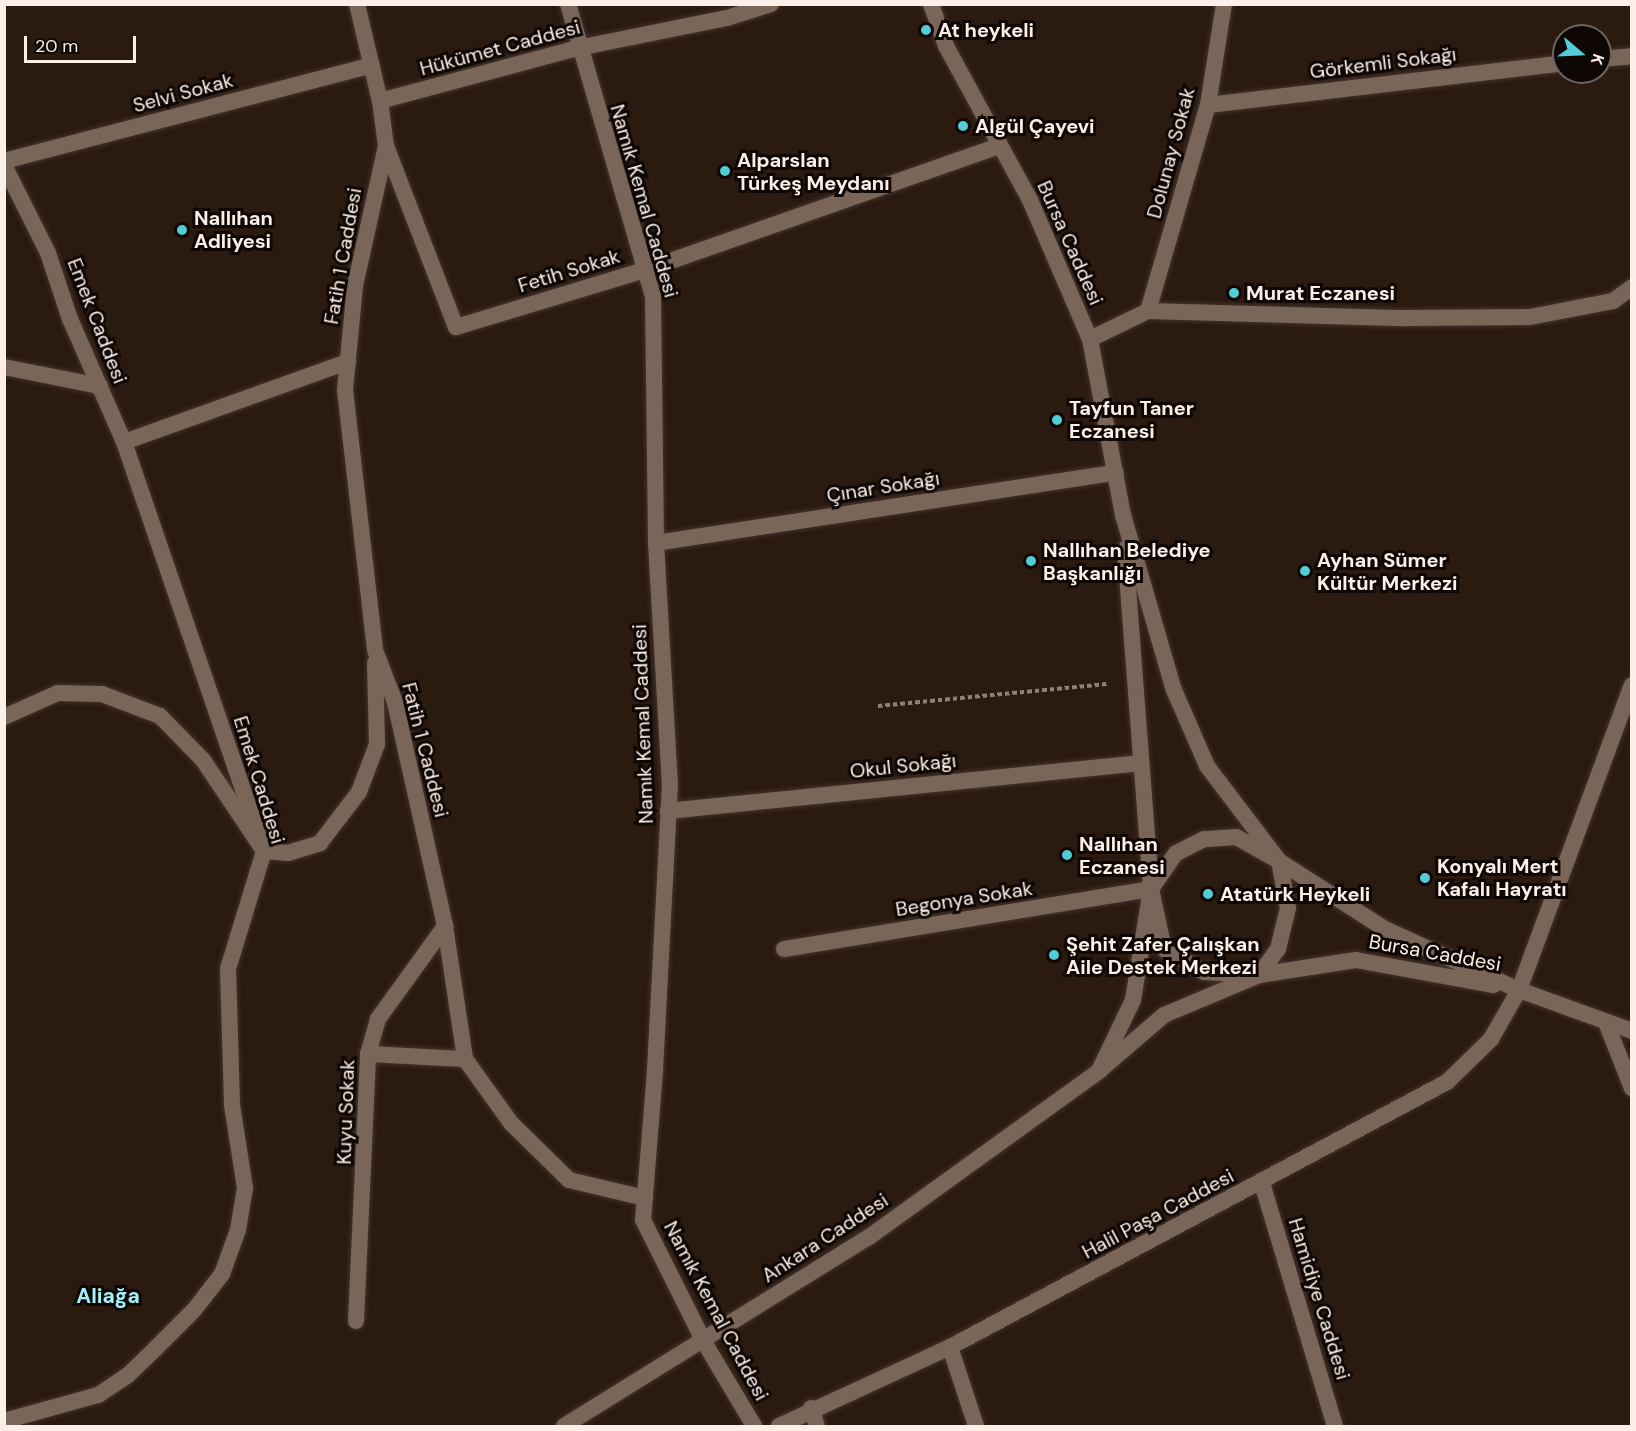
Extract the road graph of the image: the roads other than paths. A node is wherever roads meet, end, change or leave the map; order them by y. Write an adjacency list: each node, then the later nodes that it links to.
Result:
1 (357, 4): 11 (street)
2 (568, 4): 7 (street, Namık Kemal Caddesi)
3 (771, 4): 6 (street, Hükümet Caddesi)
4 (931, 4): 15 (street, Bursa Caddesi)
5 (1224, 4): 13 (street, Dolunay Sokak)
6 (726, 11): 7 (street, Hükümet Caddesi)
7 (578, 48): 12 (street, Hükümet Caddesi); 17 (street, Namık Kemal Caddesi)
8 (1632, 56): 9 (street)
9 (1612, 58)
10 (1552, 64): 13 (street, Görkemli Sokağı)
11 (372, 65): 12 (street); 16 (street, Selvi Sokak)
12 (380, 101): 14 (street)
13 (1208, 105): 19 (street, Dolunay Sokak)
14 (386, 146): 17 (street, Fetih Sokak); 21 (street, Fatih 1 Caddesi)
15 (999, 146): 17 (street, Fetih Sokak); 20 (street, Bursa Caddesi)
16 (4, 163): 23 (street, Emek Caddesi)
17 (645, 270): 27 (street, Namık Kemal Caddesi)
18 (1632, 287): 19 (street)
19 (1148, 311): 20 (street)
20 (1090, 339): 25 (street, Bursa Caddesi)
21 (348, 362): 24 (street); 28 (street, Fatih 1 Caddesi)
22 (4, 367): 23 (street)
23 (100, 386): 24 (street, Emek Caddesi)
24 (124, 442): 33 (street, Emek Caddesi)
25 (1116, 473): 26 (street, Bursa Caddesi); 27 (street, Çınar Sokağı)
26 (1123, 515): 31 (street, Bursa Caddesi); 34 (street, Bursa Caddesi)
27 (656, 543): 32 (street, Namık Kemal Caddesi)
28 (375, 650): 33 (street); 36 (street, Fatih 1 Caddesi)
29 (1632, 685): 39 (street, Halil Paşa Caddesi)
30 (4, 717): 33 (street)
31 (1141, 763): 32 (street, Okul Sokağı); 35 (street, Bursa Caddesi)
32 (668, 811): 47 (street, Namık Kemal Caddesi)
33 (264, 851): 52 (street, Emek Caddesi)
34 (1279, 861): 35 (street, Ankara Caddesi); 38 (street); 39 (street, Bursa Caddesi)
35 (1150, 889): 37 (street, Begonya Sokak); 38 (street, Bursa Caddesi); 44 (street, Ankara Caddesi)
36 (445, 926): 42 (street, Kuyu Sokak); 43 (street, Fatih 1 Caddesi)
37 (784, 949)
38 (1259, 975): 39 (street, Bursa Caddesi); 44 (street, Ankara Caddesi)
39 (1520, 990): 40 (street); 46 (street, Halil Paşa Caddesi)
40 (1608, 1025): 41 (street); 45 (street)
41 (1632, 1031)
42 (368, 1054): 43 (street); 48 (street, Kuyu Sokak)
43 (465, 1059): 47 (street, Fatih 1 Caddesi)
44 (1099, 1071): 49 (street, Ankara Caddesi)
45 (1632, 1088)
46 (1262, 1183): 50 (street, Halil Paşa Caddesi); 58 (street, Hamidiye Caddesi)
47 (645, 1198): 49 (street, Namık Kemal Caddesi)
48 (356, 1321)
49 (704, 1342): 53 (street, Ankara Caddesi); 54 (street, Namık Kemal Caddesi)
50 (950, 1347): 51 (street, Halil Paşa Caddesi); 57 (street)
51 (811, 1408): 55 (street, Halil Paşa Caddesi); 56 (street)
52 (4, 1421)
53 (564, 1426)
54 (754, 1426)
55 (779, 1426)
56 (817, 1426)
57 (976, 1426)
58 (1335, 1426)

